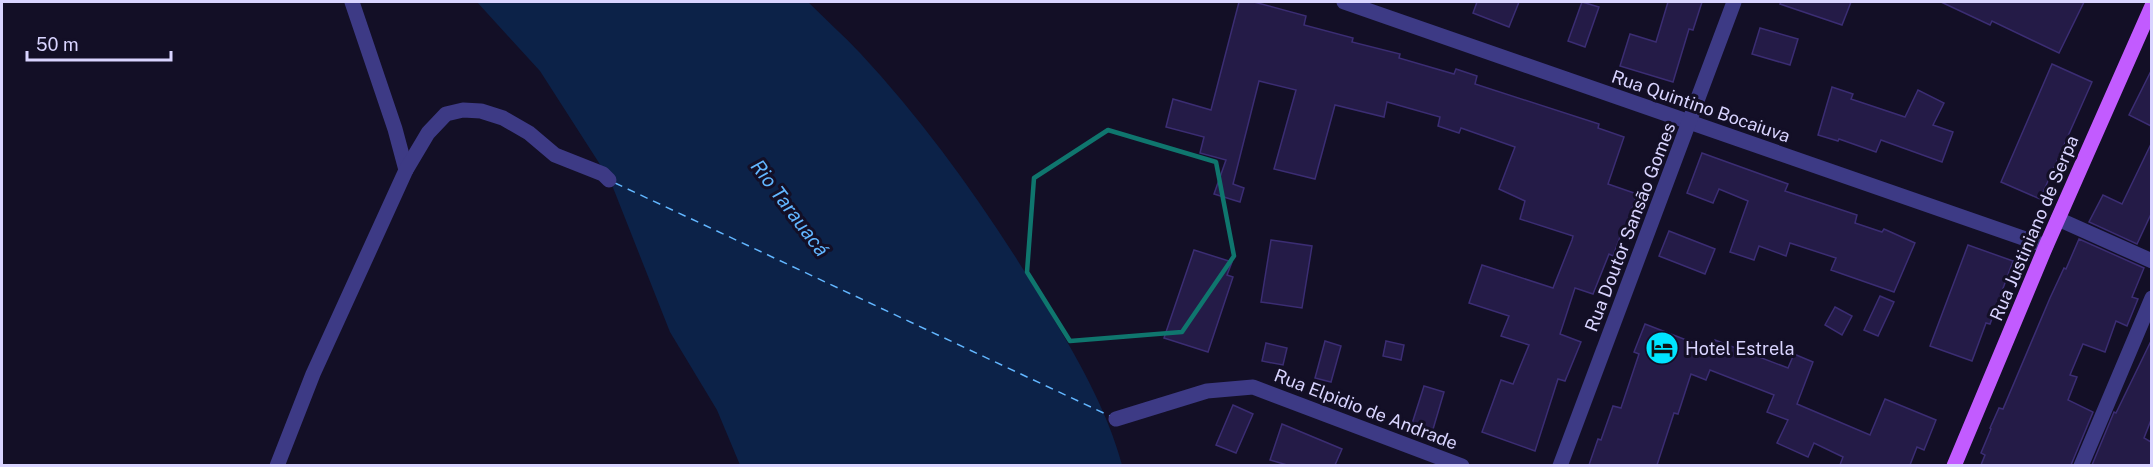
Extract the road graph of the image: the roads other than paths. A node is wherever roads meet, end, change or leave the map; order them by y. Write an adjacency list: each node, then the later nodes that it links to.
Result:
1 (352, 2): 6 (street)
2 (1344, 2): 5 (street, Rua Quintino Bocaiuva)
3 (1734, 2): 5 (street, Rua Doutor Sansão Gomes)
4 (2151, 6): 8 (main road, Rua Justiniano de Serpa)
5 (1690, 123): 9 (street, Rua Quintino Bocaiuva); 15 (street, Rua Doutor Sansão Gomes)
6 (406, 170): 7 (street); 13 (street)
7 (609, 180)
8 (2058, 219): 9 (main road, Rua Justiniano de Serpa); 10 (street)
9 (2046, 246): 16 (main road, Rua Justiniano de Serpa)
10 (2151, 261)
11 (2151, 298): 17 (street)
12 (1116, 419): 14 (street, Rua Elpidio de Andrade)
13 (277, 465)
14 (1461, 465)
15 (1560, 465)
16 (1954, 465)
17 (2081, 465)

